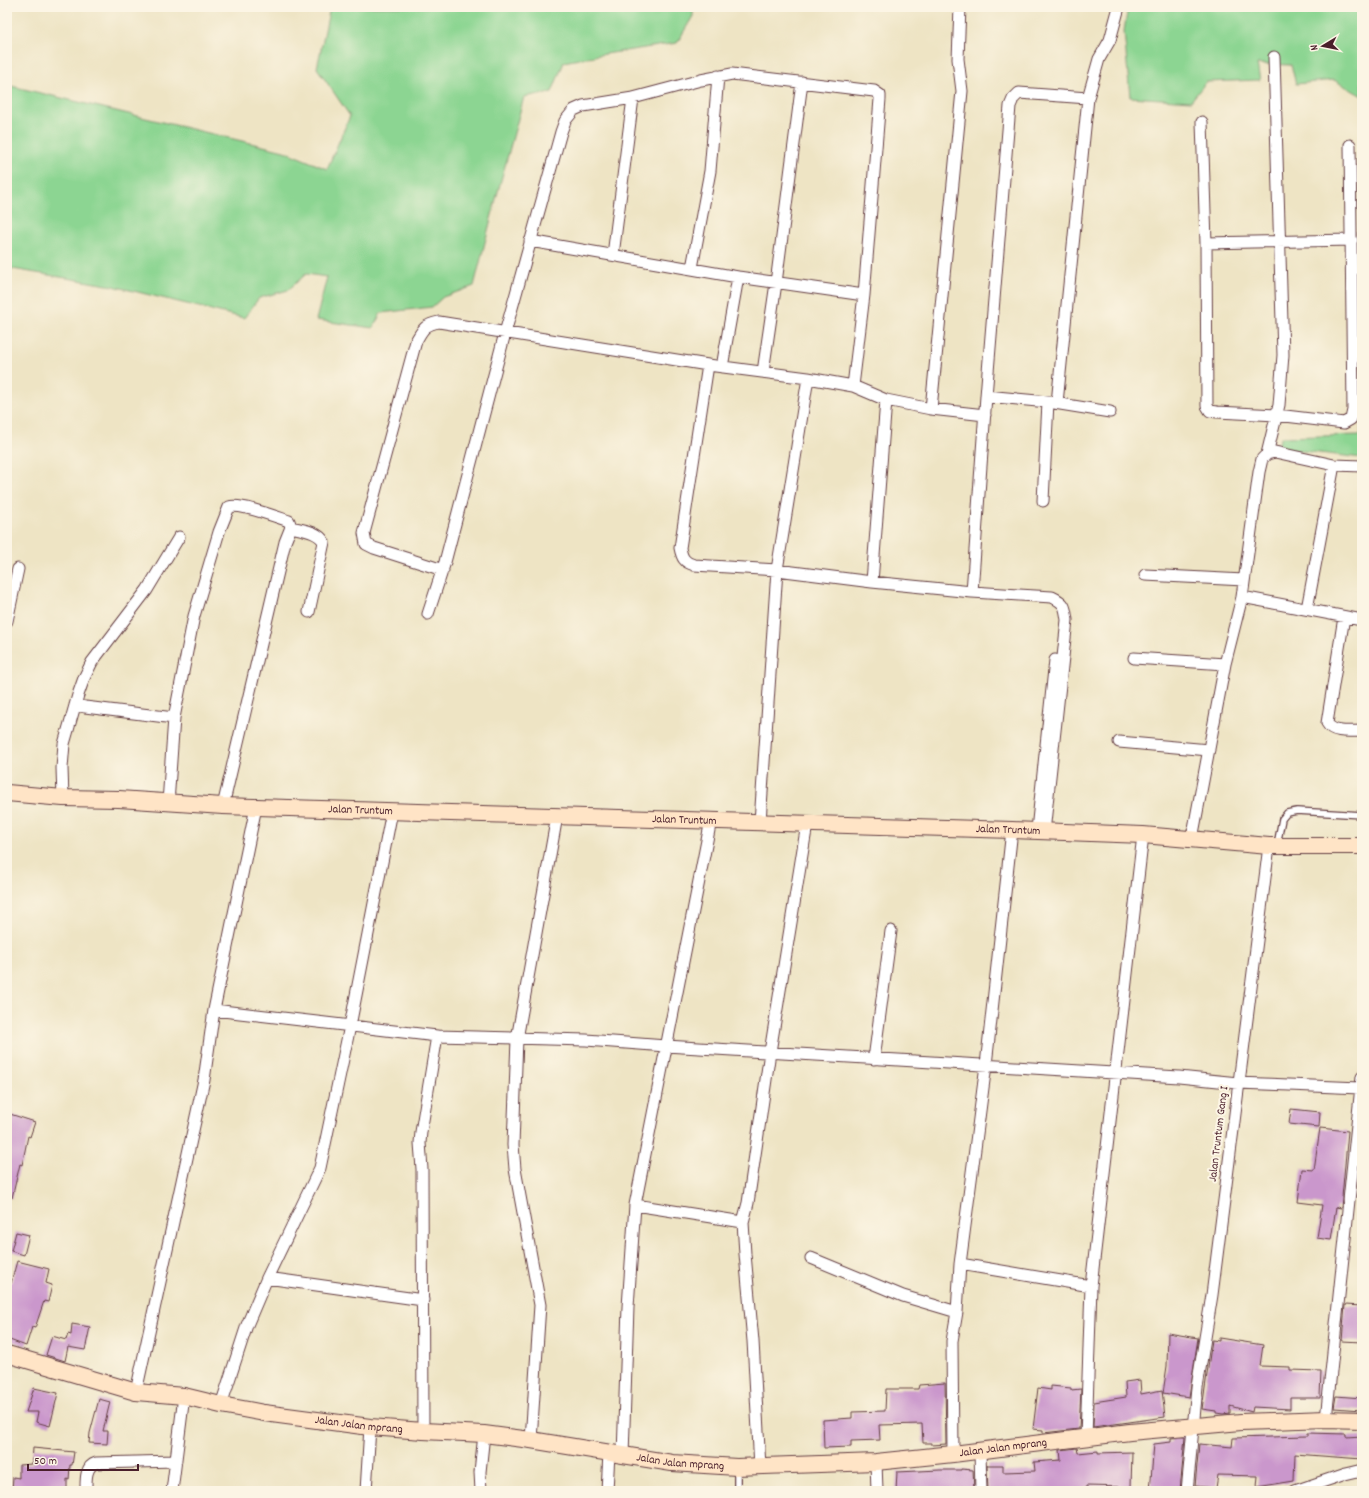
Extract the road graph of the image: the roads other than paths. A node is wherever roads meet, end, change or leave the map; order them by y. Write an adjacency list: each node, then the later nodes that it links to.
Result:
1 (960, 7): 28 (street)
2 (1119, 7): 7 (street)
3 (1274, 57): 12 (street)
4 (718, 76): 5 (street); 6 (street); 15 (street)
5 (802, 82): 17 (street); 18 (street)
6 (633, 98): 11 (street); 14 (street)
7 (1088, 98): 25 (street); 27 (street)
8 (1202, 122): 13 (street)
9 (1350, 145): 10 (street)
10 (1352, 240): 12 (street); 31 (street)
11 (530, 241): 14 (street); 19 (street)
12 (1279, 242): 13 (street); 31 (street)
13 (1206, 243): 31 (street)
14 (613, 255): 15 (street)
15 (692, 268): 16 (street)
16 (738, 277): 17 (street); 21 (street)
17 (776, 283): 18 (street); 22 (street)
18 (864, 295): 24 (street)
19 (505, 333): 20 (street); 39 (street); 39 (street)
20 (708, 365): 21 (street); 40 (street)
21 (722, 367): 22 (street)
22 (763, 372): 23 (street)
23 (808, 378): 24 (street); 40 (street)
24 (853, 386): 26 (street)
25 (986, 396): 27 (street); 30 (street)
26 (886, 400): 28 (street); 43 (street)
27 (1053, 402): 29 (street); 35 (street)
28 (930, 409): 30 (street)
29 (1110, 412)
30 (985, 415): 44 (street)
31 (1277, 415): 32 (street)
32 (1267, 454): 33 (street); 42 (street)
33 (1334, 465): 34 (street); 46 (street)
34 (1362, 466)
35 (1042, 501)
36 (291, 527): 47 (street); 55 (street); 62 (street)
37 (179, 536): 54 (street)
38 (18, 569): 51 (street)
39 (443, 570): 48 (street)
40 (778, 570): 43 (street); 68 (street)
41 (1145, 575): 42 (street)
42 (1244, 580): 45 (street)
43 (872, 582): 44 (street)
44 (972, 592): 71 (street)
45 (1242, 597): 46 (street); 53 (street)
46 (1307, 609): 49 (street)
47 (309, 612)
48 (428, 614)
49 (1344, 617): 50 (street); 56 (street)
50 (1362, 620)
51 (7, 621)
52 (1134, 658): 53 (street)
53 (1225, 664): 58 (street)
54 (75, 705): 55 (street); 60 (street)
55 (174, 718): 61 (street)
56 (1362, 731)
57 (1119, 742): 58 (street)
58 (1209, 750): 73 (street)
59 (7, 793): 60 (street, Jalan Truntum)
60 (63, 798): 61 (street, Jalan Truntum)
61 (168, 803): 62 (street, Jalan Truntum)
62 (223, 806): 63 (street, Jalan Truntum)
63 (256, 807): 64 (street, Jalan Truntum); 77 (street)
64 (392, 811): 66 (street, Jalan Truntum); 78 (street)
65 (1362, 815): 74 (lane)
66 (557, 816): 67 (street, Jalan Truntum); 80 (street)
67 (711, 820): 68 (street, Jalan Truntum); 81 (street)
68 (760, 822): 69 (street, Jalan Truntum)
69 (807, 824): 70 (street, Jalan Truntum); 82 (street)
70 (1012, 830): 71 (street, Jalan Truntum); 84 (street)
71 (1040, 832): 72 (street, Jalan Truntum)
72 (1143, 835): 73 (street, Jalan Truntum); 85 (street)
73 (1192, 839): 74 (street, Jalan Truntum)
74 (1273, 846): 75 (street, Jalan Truntum); 87 (street, Jalan Truntum Gang I)
75 (1362, 846)
76 (891, 931): 83 (street)
77 (214, 1010): 78 (street); 98 (street)
78 (350, 1026): 79 (street); 93 (street)
79 (437, 1036): 80 (street); 95 (street)
80 (517, 1039): 81 (street); 108 (street)
81 (666, 1046): 82 (street); 89 (street)
82 (770, 1052): 83 (street); 90 (street)
83 (874, 1059): 84 (street)
84 (986, 1065): 85 (street); 92 (street)
85 (1114, 1073): 87 (street); 94 (street)
86 (1362, 1076): 88 (street)
87 (1238, 1082): 88 (street); 103 (street, Jalan Truntum Gang I)
88 (1360, 1088): 101 (street)
89 (635, 1205): 90 (street); 110 (street)
90 (743, 1222): 115 (street)
91 (811, 1258): 96 (street)
92 (960, 1264): 94 (street); 96 (street)
93 (267, 1278): 95 (street); 100 (street)
94 (1091, 1286): 107 (street)
95 (423, 1300): 105 (street)
96 (956, 1312): 111 (street)
97 (7, 1354): 98 (street, Jalan Jalan mprang)
98 (136, 1392): 99 (street, Jalan Jalan mprang)
99 (184, 1396): 100 (street, Jalan Jalan mprang); 112 (street)
100 (221, 1405): 104 (street, Jalan Jalan mprang)
101 (1326, 1419): 102 (street, Jalan Jalan mprang); 103 (street, Jalan Jalan mprang)
102 (1362, 1420)
103 (1193, 1426): 107 (street, Jalan Jalan mprang); 125 (street, Jalan Truntum Gang I)
104 (370, 1427): 105 (street, Jalan Jalan mprang); 119 (street)
105 (423, 1432): 106 (street, Jalan Jalan mprang)
106 (484, 1434): 108 (street, Jalan Jalan mprang); 120 (street)
107 (1086, 1438): 109 (street, Jalan Jalan mprang)
108 (531, 1440): 110 (street, Jalan Jalan mprang)
109 (980, 1451): 111 (street, Jalan Jalan mprang); 124 (street)
110 (616, 1454): 114 (street, Jalan Jalan mprang); 121 (street)
111 (953, 1454): 113 (street, Jalan Jalan mprang)
112 (176, 1461): 117 (street); 118 (street)
113 (876, 1462): 115 (street, Jalan Jalan mprang); 123 (street)
114 (737, 1467): 115 (street, Jalan Jalan mprang); 122 (lane)
115 (760, 1467)
116 (1362, 1470): 126 (street)
117 (86, 1491)
118 (172, 1491)
119 (366, 1491)
120 (481, 1491)
121 (607, 1491)
122 (738, 1491)
123 (877, 1491)
124 (982, 1491)
125 (1187, 1491)
126 (1295, 1491)

